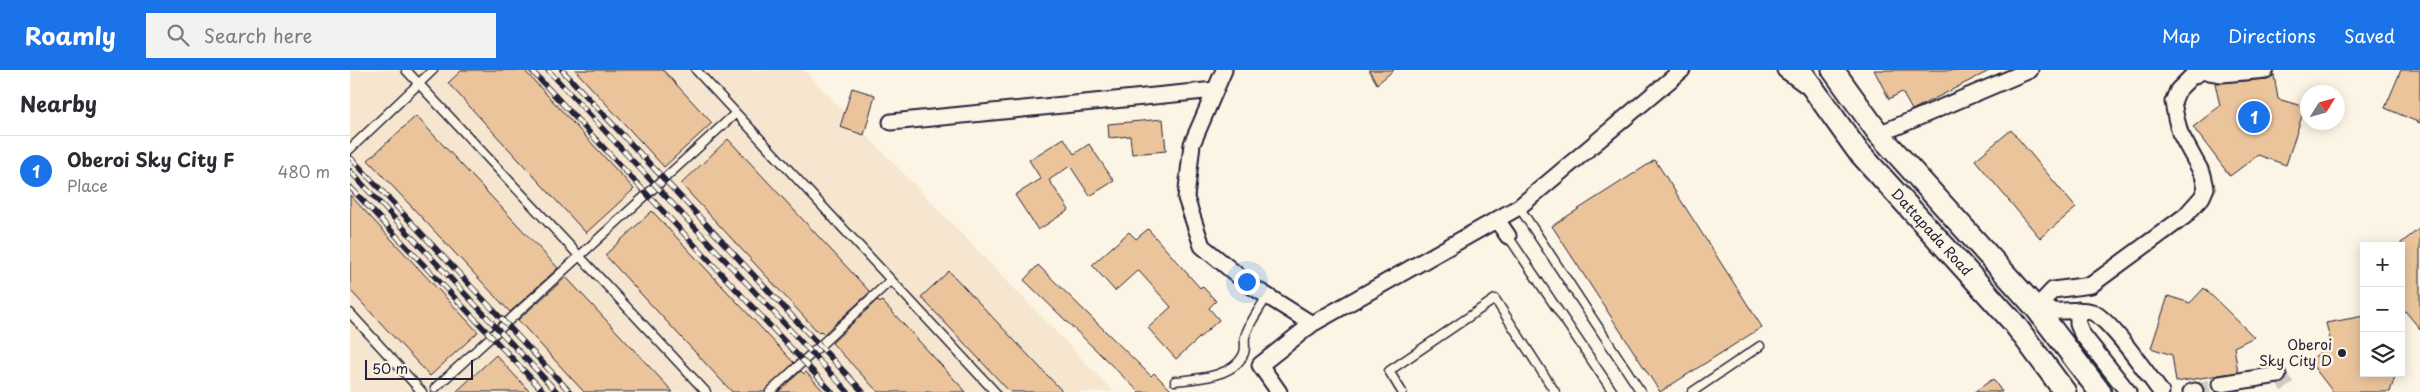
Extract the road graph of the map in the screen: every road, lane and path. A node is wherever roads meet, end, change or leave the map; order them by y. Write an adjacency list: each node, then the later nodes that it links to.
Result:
1 (406, 70): 11 (lane)
2 (433, 70): 11 (lane)
3 (696, 70): 14 (lane)
4 (1224, 70): 12 (street)
5 (1682, 70): 18 (street)
6 (1786, 70): 13 (street)
7 (1800, 70): 13 (main road, Dattapada Road)
8 (1833, 70): 16 (main road)
9 (2030, 70): 16 (street)
10 (2266, 70): 24 (street)
11 (419, 84): 17 (lane); 21 (lane)
12 (1215, 90): 15 (street); 23 (street)
13 (1817, 93): 43 (main road, Dattapada Road)
14 (736, 113): 21 (lane); 22 (lane)
15 (891, 122)
16 (1879, 134): 24 (main road)
17 (350, 150)
18 (1519, 207): 19 (street); 41 (lane)
19 (1497, 220): 20 (street); 27 (street)
20 (1508, 236): 40 (lane)
21 (580, 256): 32 (lane); 34 (lane)
22 (891, 280): 35 (lane); 36 (lane)
23 (1267, 296): 27 (street); 30 (lane)
24 (2040, 305): 25 (street); 44 (main road)
25 (2078, 310): 45 (street); 46 (street)
26 (350, 314): 33 (lane)
27 (1312, 324): 37 (street)
28 (1760, 346): 42 (lane)
29 (2278, 374): 31 (street)
30 (1175, 381)
31 (2220, 384)
32 (435, 388)
33 (422, 392)
34 (706, 392)
35 (770, 392)
36 (995, 392)
37 (1279, 392)
38 (1402, 392): 39 (lane)
39 (1555, 392)
40 (1613, 392)
41 (1641, 392)
42 (1692, 392)
43 (2065, 392)
44 (2100, 392)
45 (2128, 392)
46 (2161, 392)

